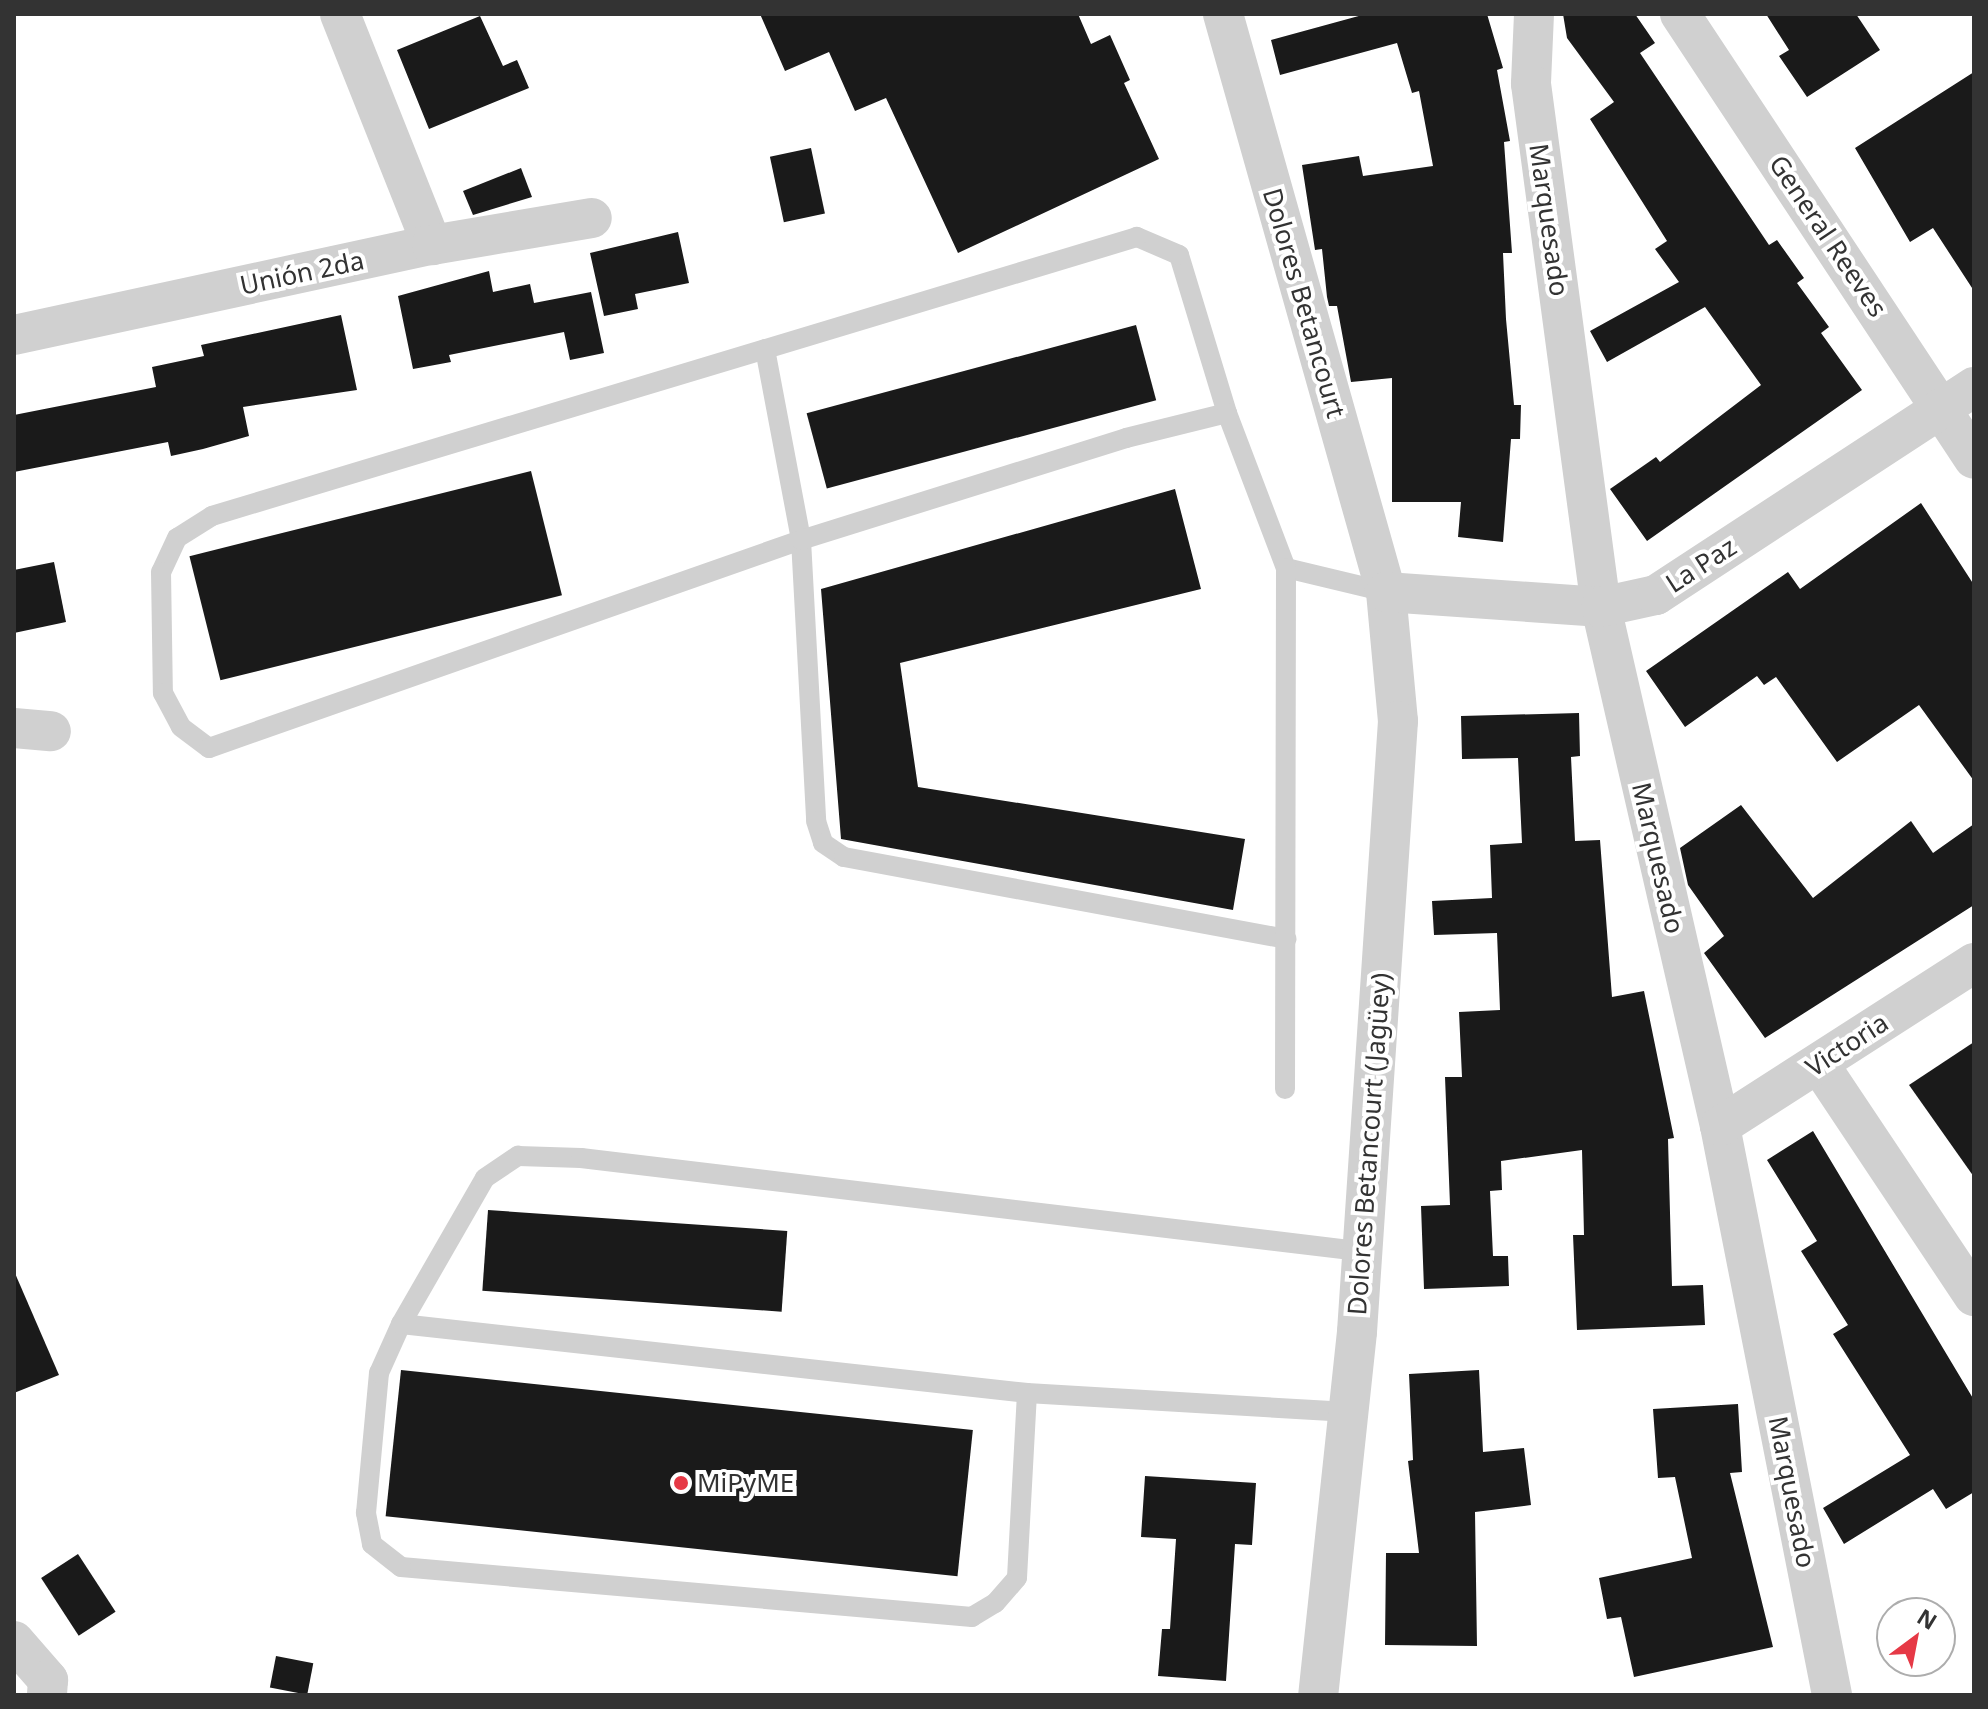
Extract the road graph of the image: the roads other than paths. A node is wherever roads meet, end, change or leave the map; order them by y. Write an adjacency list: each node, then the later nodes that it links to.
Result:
1 (340, 14): 6 (street)
2 (1223, 14): 15 (street, Dolores Betancourt)
3 (1534, 14): 16 (street, Marquesado)
4 (1680, 14): 10 (street, General Reeves)
5 (592, 218): 6 (street, Unión 2da)
6 (432, 245): 7 (street, Unión 2da)
7 (14, 335)
8 (765, 349): 11 (lane); 13 (lane); 13 (lane)
9 (1974, 387): 10 (street, La Paz)
10 (1941, 409): 12 (street, General Reeves); 16 (street, La Paz)
11 (1227, 413): 13 (lane); 14 (lane)
12 (1974, 459)
13 (801, 540): 17 (lane)
14 (1286, 568): 15 (lane); 17 (lane)
15 (1386, 592): 16 (street, La Paz); 22 (street, Dolores Betancourt (Jagüey))
16 (1601, 607): 21 (street, Marquesado)
17 (1286, 939): 20 (lane)
18 (1974, 963): 19 (street, Victoria)
19 (1819, 1064): 21 (street, Victoria); 23 (street)
20 (1285, 1089)
21 (1720, 1126): 30 (street, Marquesado)
22 (1359, 1251): 24 (lane); 26 (street, Dolores Betancourt (Jagüey))
23 (1974, 1296)
24 (401, 1324): 25 (lane); 25 (lane)
25 (1027, 1393): 26 (lane)
26 (1348, 1412): 29 (street, Dolores Betancourt (Jagüey))
27 (14, 1641): 28 (street)
28 (47, 1695)
29 (1318, 1695)
30 (1832, 1695)

